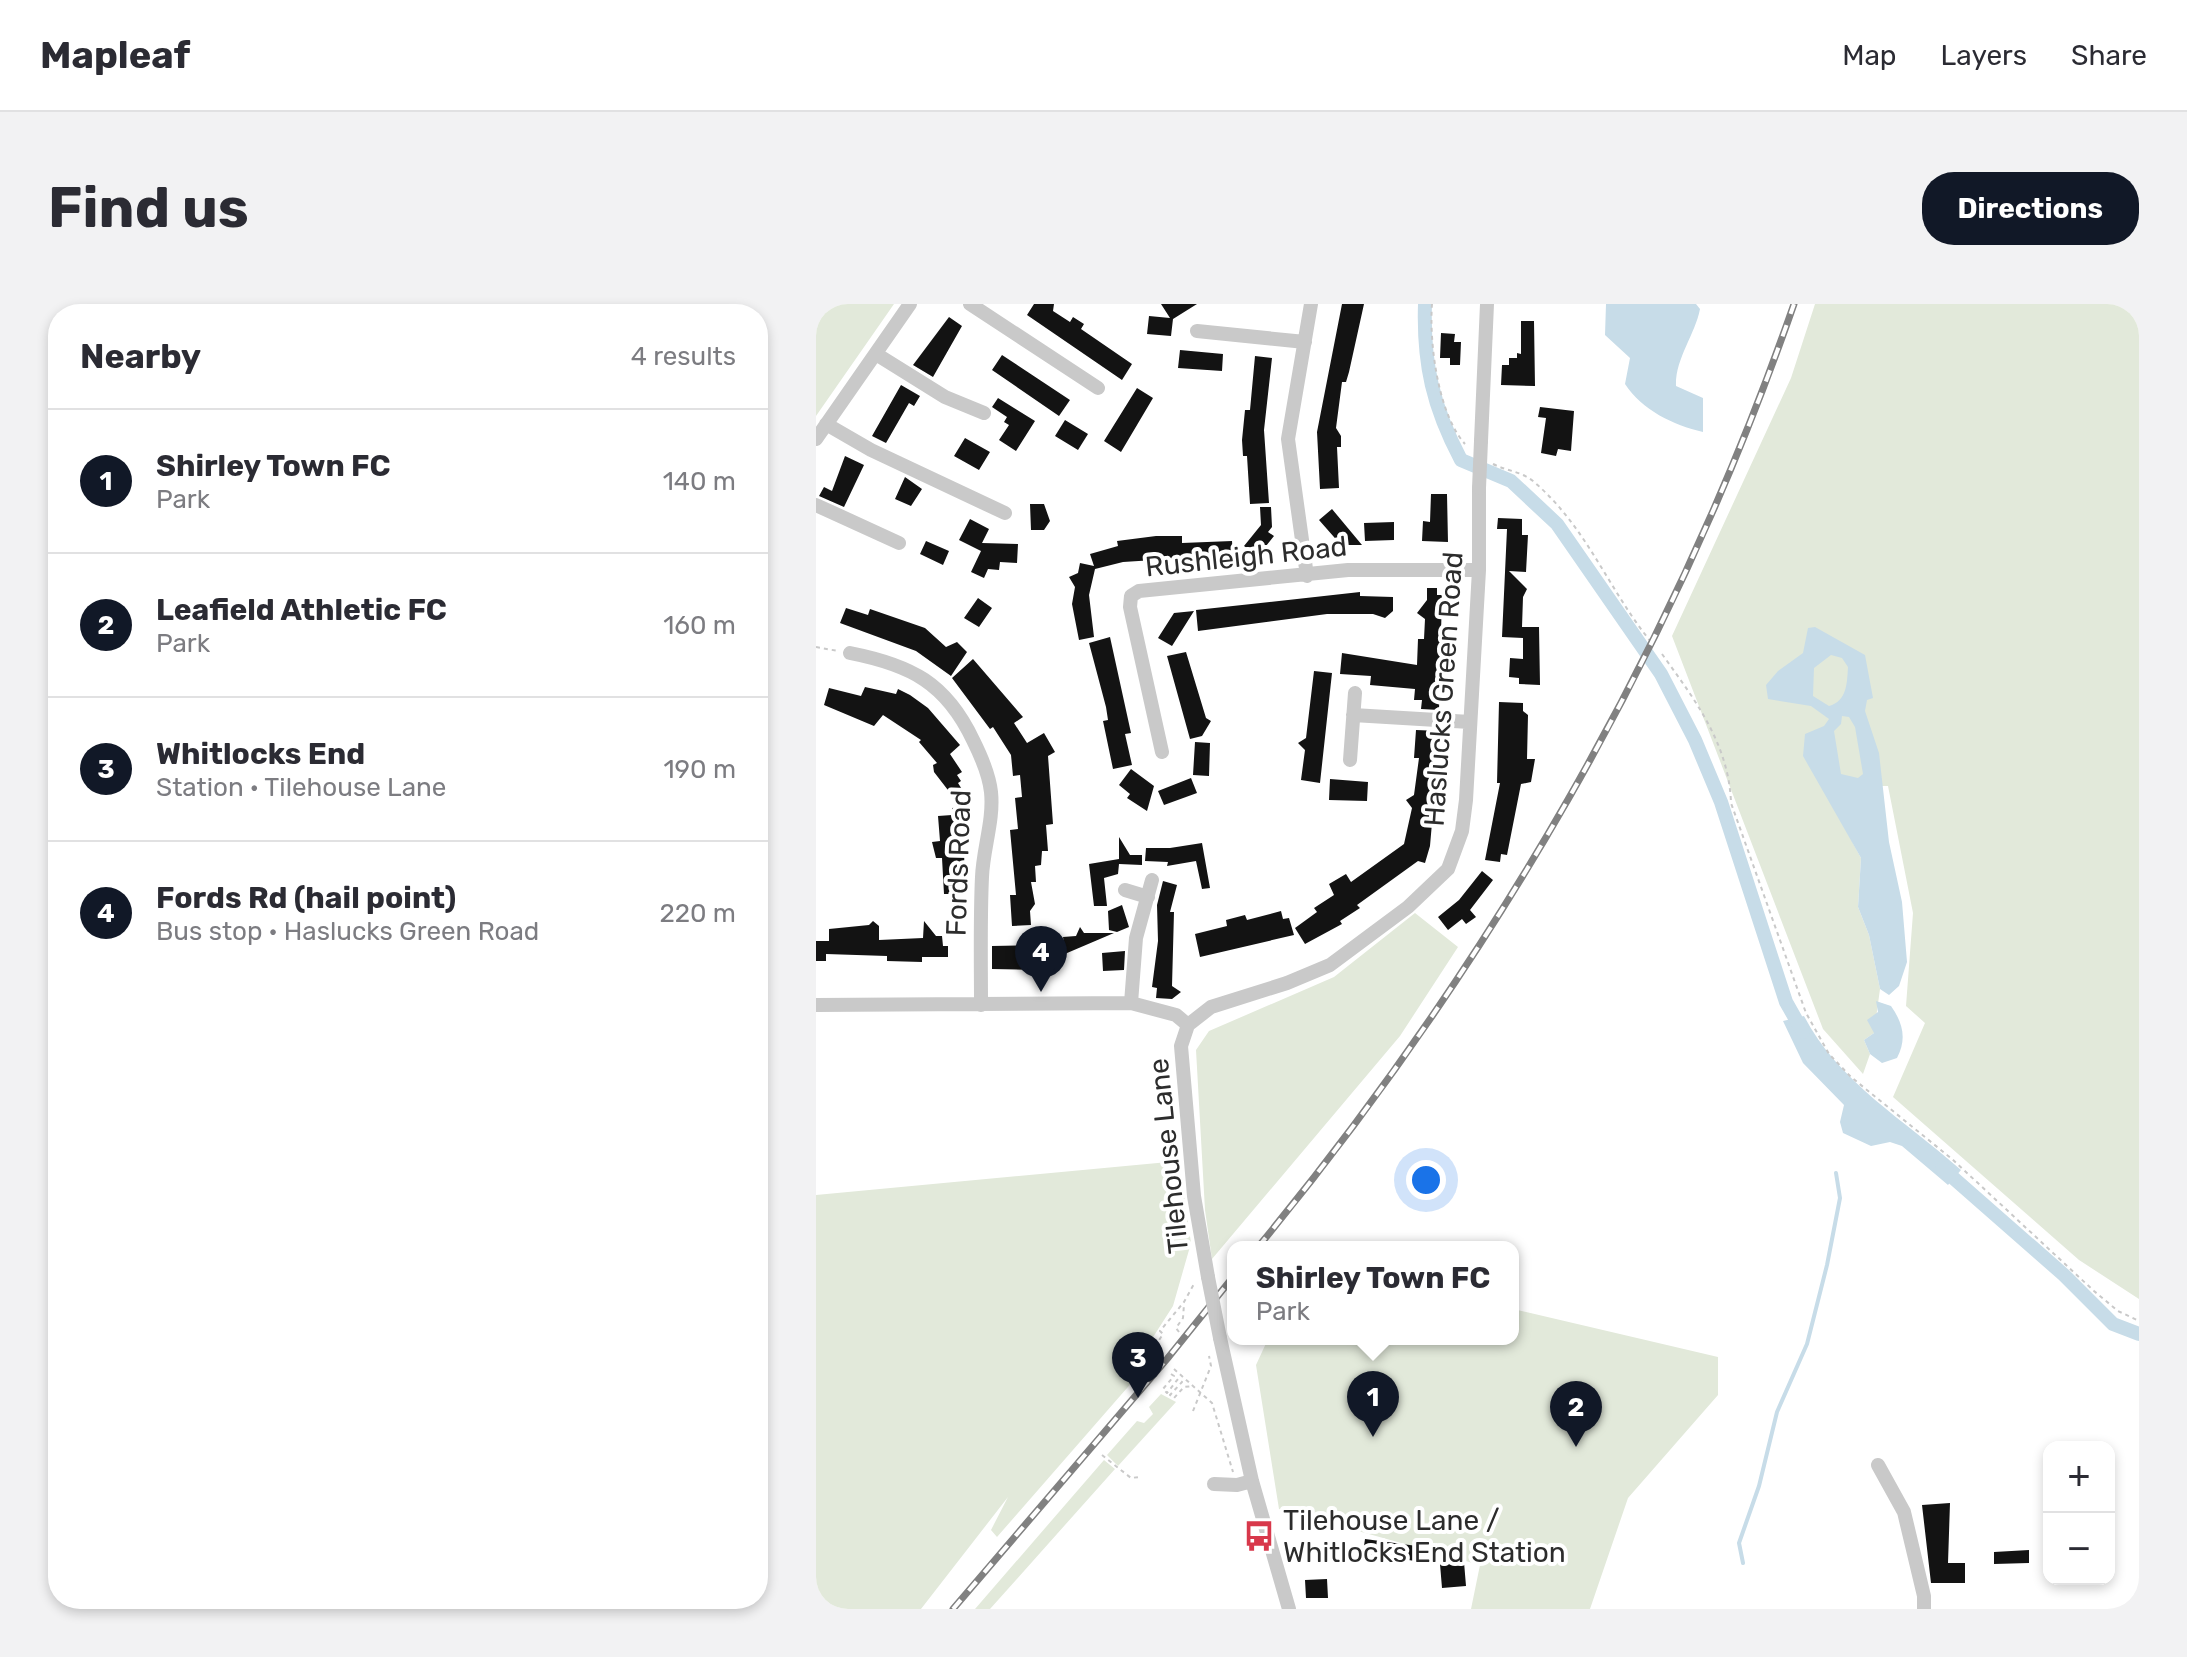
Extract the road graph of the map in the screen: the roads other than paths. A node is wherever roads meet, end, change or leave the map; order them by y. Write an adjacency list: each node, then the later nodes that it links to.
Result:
1 (910, 304): 7 (street)
2 (970, 304): 8 (street)
3 (1311, 304): 6 (street)
4 (1487, 304): 15 (street, Haslucks Green Road, bridge)
5 (1197, 331): 6 (street)
6 (1305, 342): 16 (street)
7 (876, 354): 9 (street); 10 (street)
8 (1098, 388)
9 (984, 413)
10 (826, 424): 11 (street); 13 (street)
11 (816, 439)
12 (816, 505): 14 (street)
13 (1005, 513)
14 (899, 543)
15 (1479, 570): 16 (street, Rushleigh Road); 20 (street, Haslucks Green Road)
16 (1307, 576): 21 (street, Rushleigh Road)
17 (850, 653): 28 (street, Fords Road)
18 (1355, 693): 19 (street)
19 (1353, 715): 20 (street); 22 (street)
20 (1470, 722): 29 (street, Haslucks Green Road)
21 (1162, 752)
22 (1350, 760)
23 (1152, 880): 25 (street)
24 (1125, 890): 25 (street)
25 (1148, 897): 26 (street)
26 (1131, 1003): 28 (street); 29 (street)
27 (816, 1005): 28 (street)
28 (981, 1005)
29 (1188, 1025): 31 (street, Tilehouse Lane, bridge)
30 (1878, 1465): 34 (street)
31 (1244, 1483): 32 (street); 33 (street, Tilehouse Lane)
32 (1214, 1484)
33 (1289, 1609)
34 (1924, 1609)

